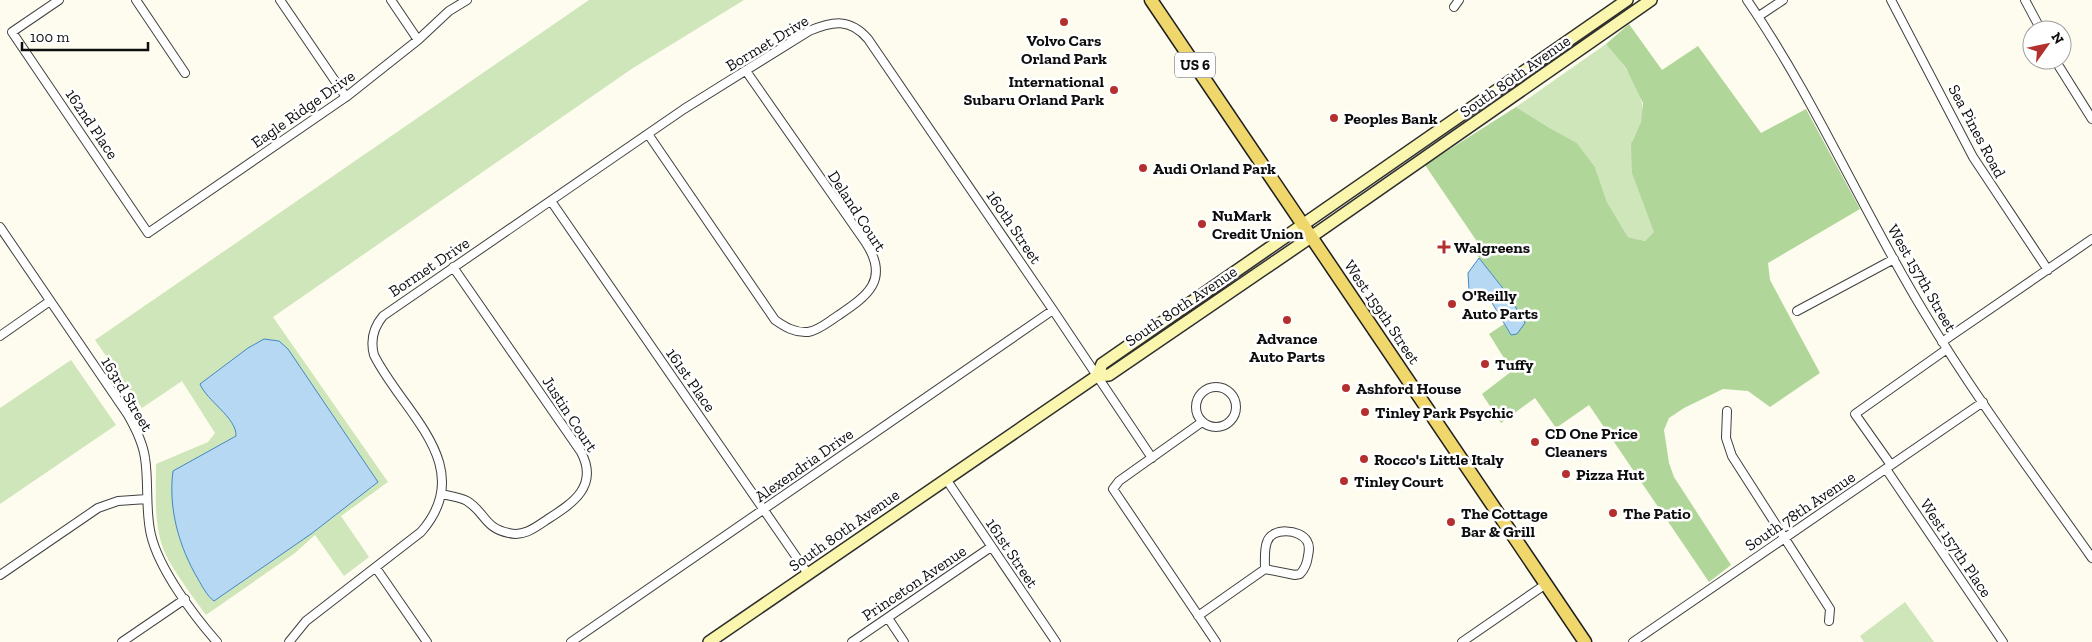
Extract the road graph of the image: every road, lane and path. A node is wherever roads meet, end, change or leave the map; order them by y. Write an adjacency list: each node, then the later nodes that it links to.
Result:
1 (59, 0): 26 (street, 162nd Place)
2 (136, 0): 19 (street)
3 (280, 0): 20 (street)
4 (391, 0): 16 (street)
5 (467, 0): 16 (street, Eagle Ridge Drive)
6 (1151, 0): 24 (main road, West 159th Street / US 6)
7 (1627, 0): 24 (street, South 80th Avenue)
8 (1651, 0): 27 (street, South 80th Avenue)
9 (1747, 0): 13 (street, West 157th Street)
10 (1783, 0): 13 (street)
11 (1891, 0): 31 (street, Sea Pines Road)
12 (2025, 0): 14 (street)
13 (1758, 16): 29 (street, West 157th Street)
14 (2036, 20)
15 (842, 24): 18 (street, Bormet Drive); 33 (street, 160th Street)
16 (418, 40): 20 (street, Eagle Ridge Drive)
17 (2061, 70): 21 (street)
18 (746, 71): 22 (street, Bormet Drive); 22 (street, Deland Court)
19 (185, 73)
20 (346, 97): 26 (street, Eagle Ridge Drive)
21 (2092, 119)
22 (648, 134): 23 (street, Bormet Drive)
23 (551, 201): 30 (street, Bormet Drive); 46 (street, 161st Place)
24 (1302, 225): 27 (main road, West 159th Street / US 6); 37 (street, South 80th Avenue)
25 (0, 227): 32 (street, 163rd Street)
26 (148, 233)
27 (1311, 237): 37 (street, South 80th Avenue); 54 (main road, West 159th Street / US 6)
28 (2092, 239): 31 (street)
29 (1894, 259): 34 (street); 36 (street, West 157th Street)
30 (453, 267): 44 (street, Bormet Drive); 44 (street, Justin Court)
31 (2048, 270): 36 (street)
32 (50, 301): 35 (street); 45 (street, 163rd Street)
33 (1053, 310): 37 (street, 160th Street); 46 (street, Alexendria Drive)
34 (1797, 311)
35 (0, 336)
36 (1944, 345): 38 (street, West 157th Street); 42 (street, West 157th Place)
37 (1097, 376): 41 (street, 160th Street); 43 (street, South 80th Avenue)
38 (1983, 402): 42 (street, South 78th Avenue); 49 (street, West 157th Street)
39 (1727, 411): 47 (street)
40 (1202, 422): 40 (street); 41 (street)
41 (1152, 458): 56 (street)
42 (1888, 467): 47 (street, South 78th Avenue); 72 (street, West 157th Place)
43 (946, 479): 48 (street, 161st Street); 52 (street, South 80th Avenue)
44 (441, 494): 50 (street, Bormet Drive)
45 (147, 499): 53 (street); 55 (street, 163rd Street)
46 (764, 510): 52 (street, 161st Place); 63 (street, Alexendria Drive)
47 (1785, 538): 58 (street); 71 (street, South 78th Avenue)
48 (992, 547): 57 (street, Princeton Avenue); 67 (street, 161st Street)
49 (2092, 558)
50 (376, 568): 61 (street, Bormet Drive); 62 (street)
51 (1265, 569): 51 (street); 56 (street)
52 (808, 574): 64 (street, South 80th Avenue)
53 (0, 575)
54 (1546, 584): 69 (street); 70 (main road, West 159th Street / US 6)
55 (184, 599): 59 (street); 60 (street, 163rd Street)
56 (1198, 616): 68 (street)
57 (888, 618): 65 (street, Princeton Avenue); 66 (street)
58 (1829, 621)
59 (122, 642)
60 (217, 642)
61 (289, 642)
62 (427, 642)
63 (571, 642)
64 (709, 642)
65 (852, 642)
66 (904, 642)
67 (1056, 642)
68 (1216, 642)
69 (1462, 642)
70 (1585, 642)
71 (1633, 642)
72 (2003, 642)

